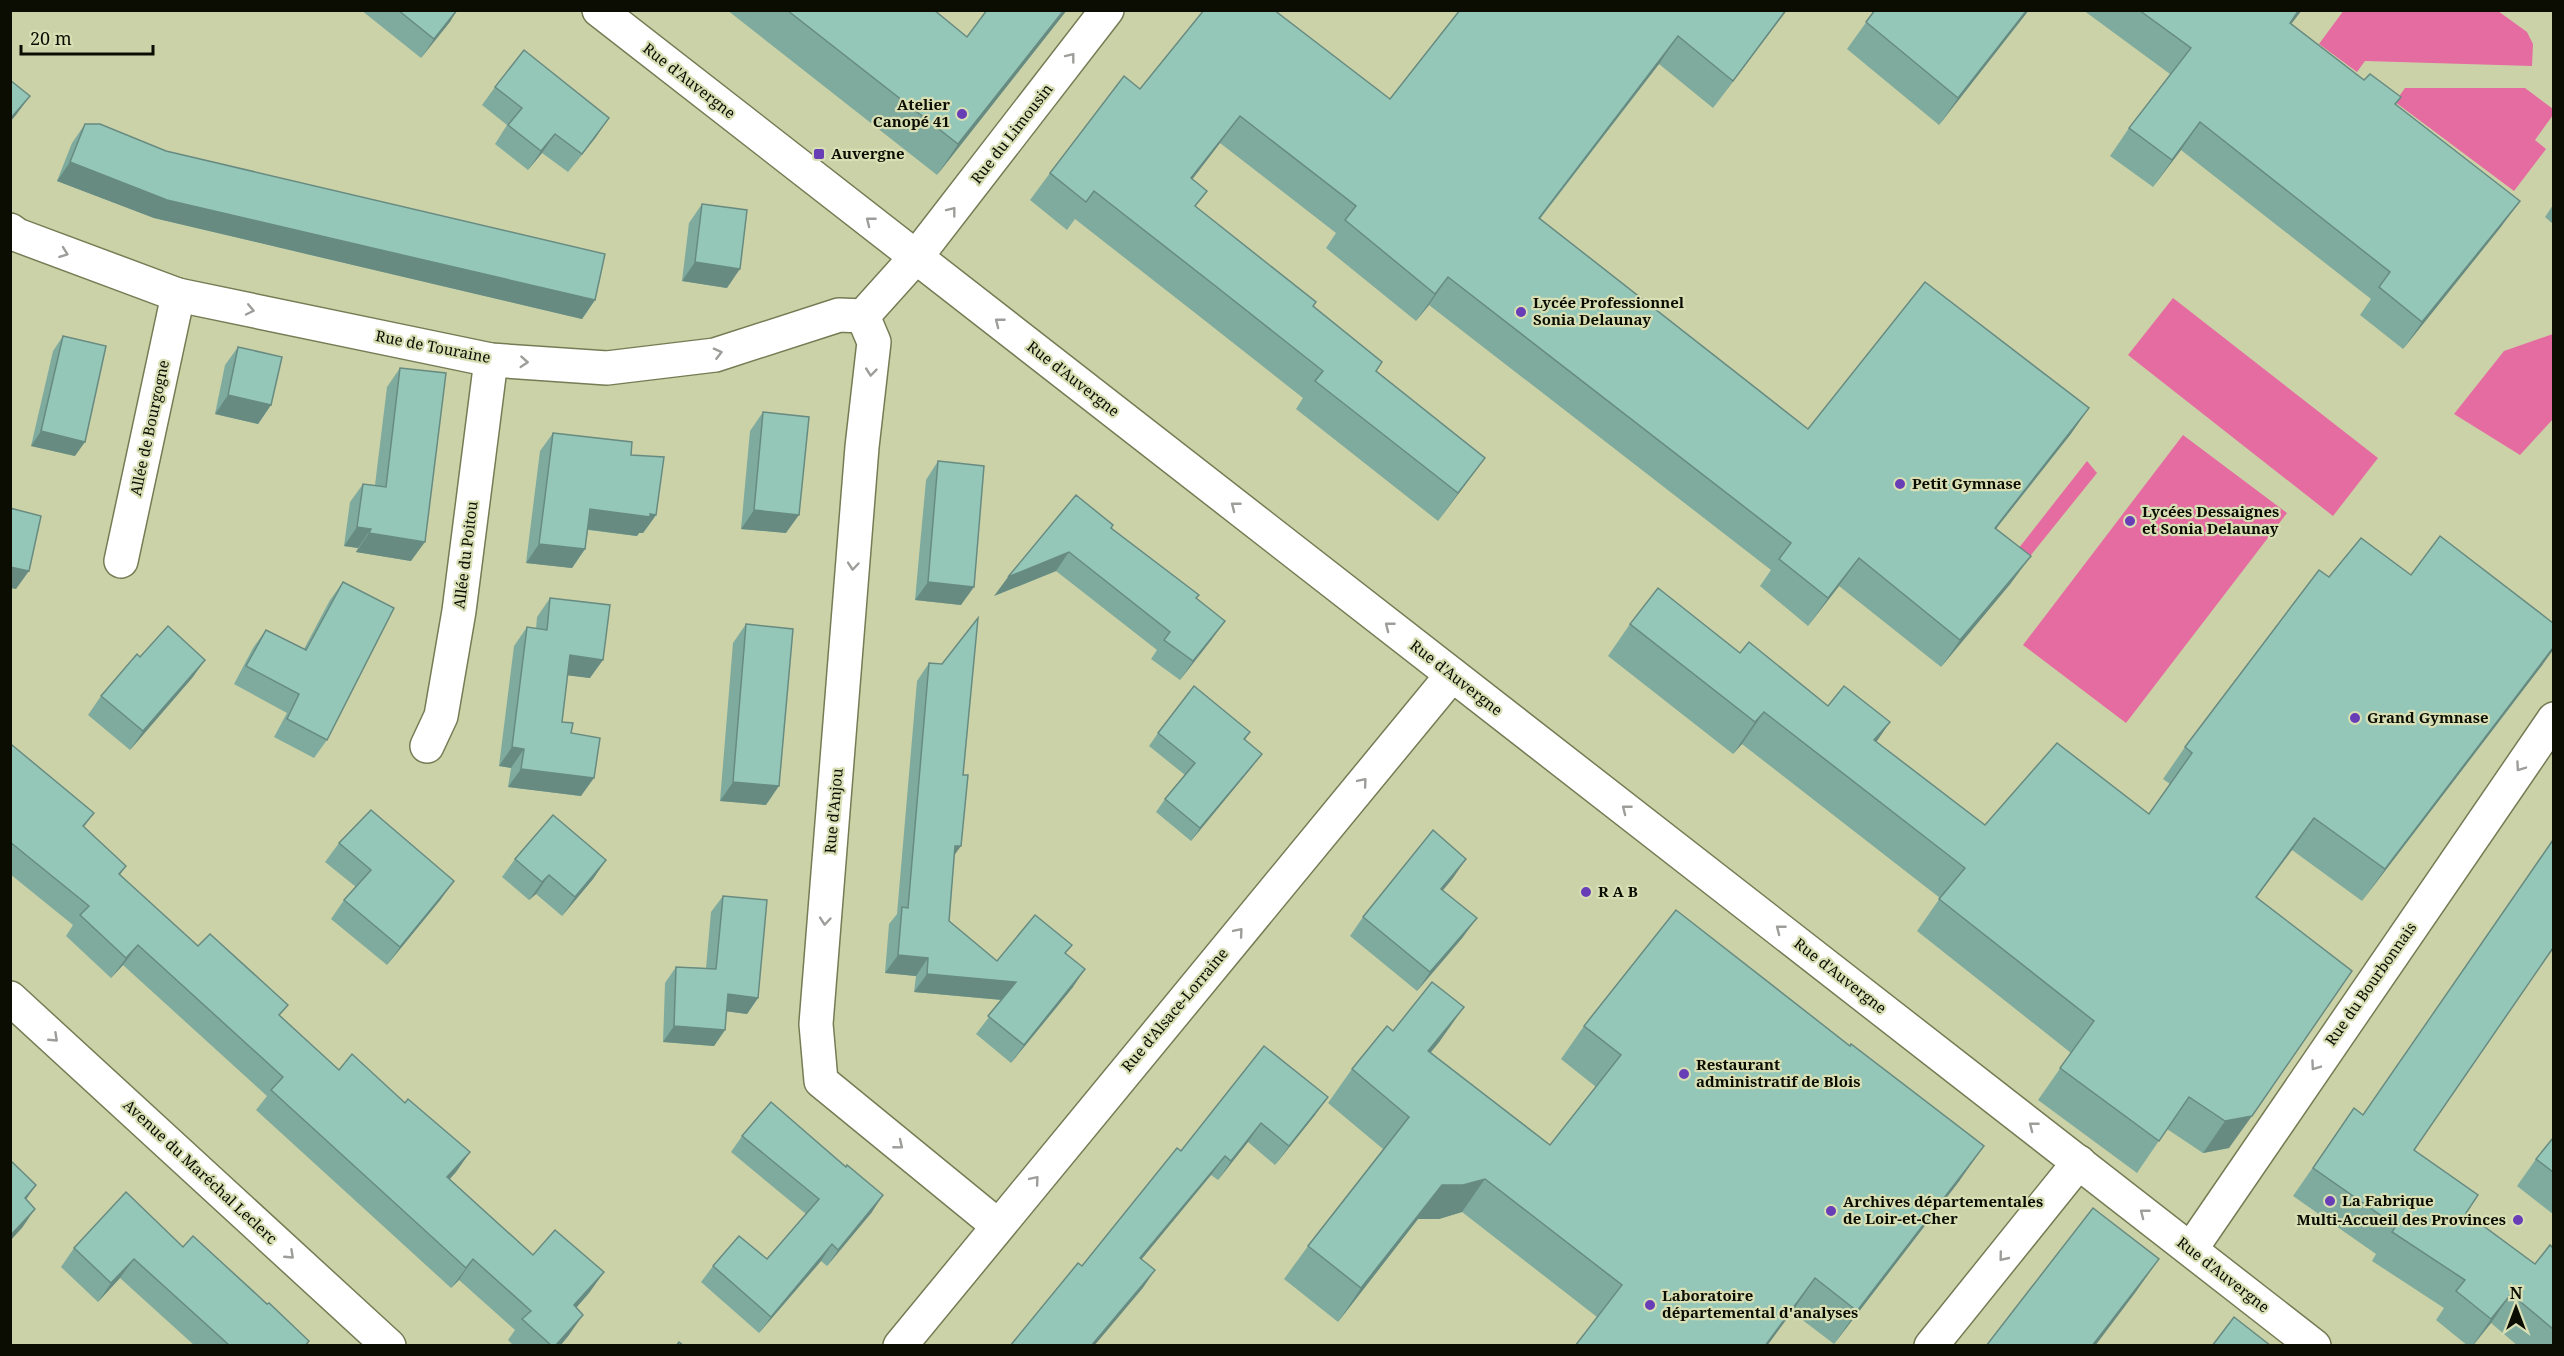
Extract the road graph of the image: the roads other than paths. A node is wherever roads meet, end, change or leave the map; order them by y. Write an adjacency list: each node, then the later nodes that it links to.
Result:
1 (599, 10): 4 (street, Rue d'Auvergne, one-way to 1)
2 (1107, 10): 4 (street, Rue du Limousin, one-way to 2)
3 (10, 230): 5 (street, Rue de Touraine, one-way to 5)
4 (916, 257): 6 (street, Rue du Limousin); 9 (street, Rue d'Auvergne, one-way to 4)
5 (178, 295): 7 (street, Rue de Touraine, one-way to 7); 8 (street, Allée de Bourgogne)
6 (863, 316): 7 (street, Rue de Touraine, one-way to 6); 14 (street, Rue d'Anjou, one-way to 14)
7 (491, 360): 11 (street, Allée du Poitou)
8 (121, 561)
9 (1452, 675): 13 (street, Rue d'Auvergne, one-way to 9); 14 (street, Rue d'Alsace-Lorraine, one-way to 9)
10 (2553, 719): 15 (street, Rue du Bourbonnais, one-way to 15)
11 (427, 746)
12 (10, 998): 16 (street, Avenue du Maréchal Leclerc, one-way to 16)
13 (2079, 1162): 15 (street, Rue d'Auvergne, one-way to 13); 18 (street, one-way to 18)
14 (997, 1225): 17 (street, Rue d'Alsace-Lorraine)
15 (2191, 1249): 19 (street, Rue d'Auvergne)
16 (389, 1346)
17 (900, 1346)
18 (1931, 1346)
19 (2314, 1346)

